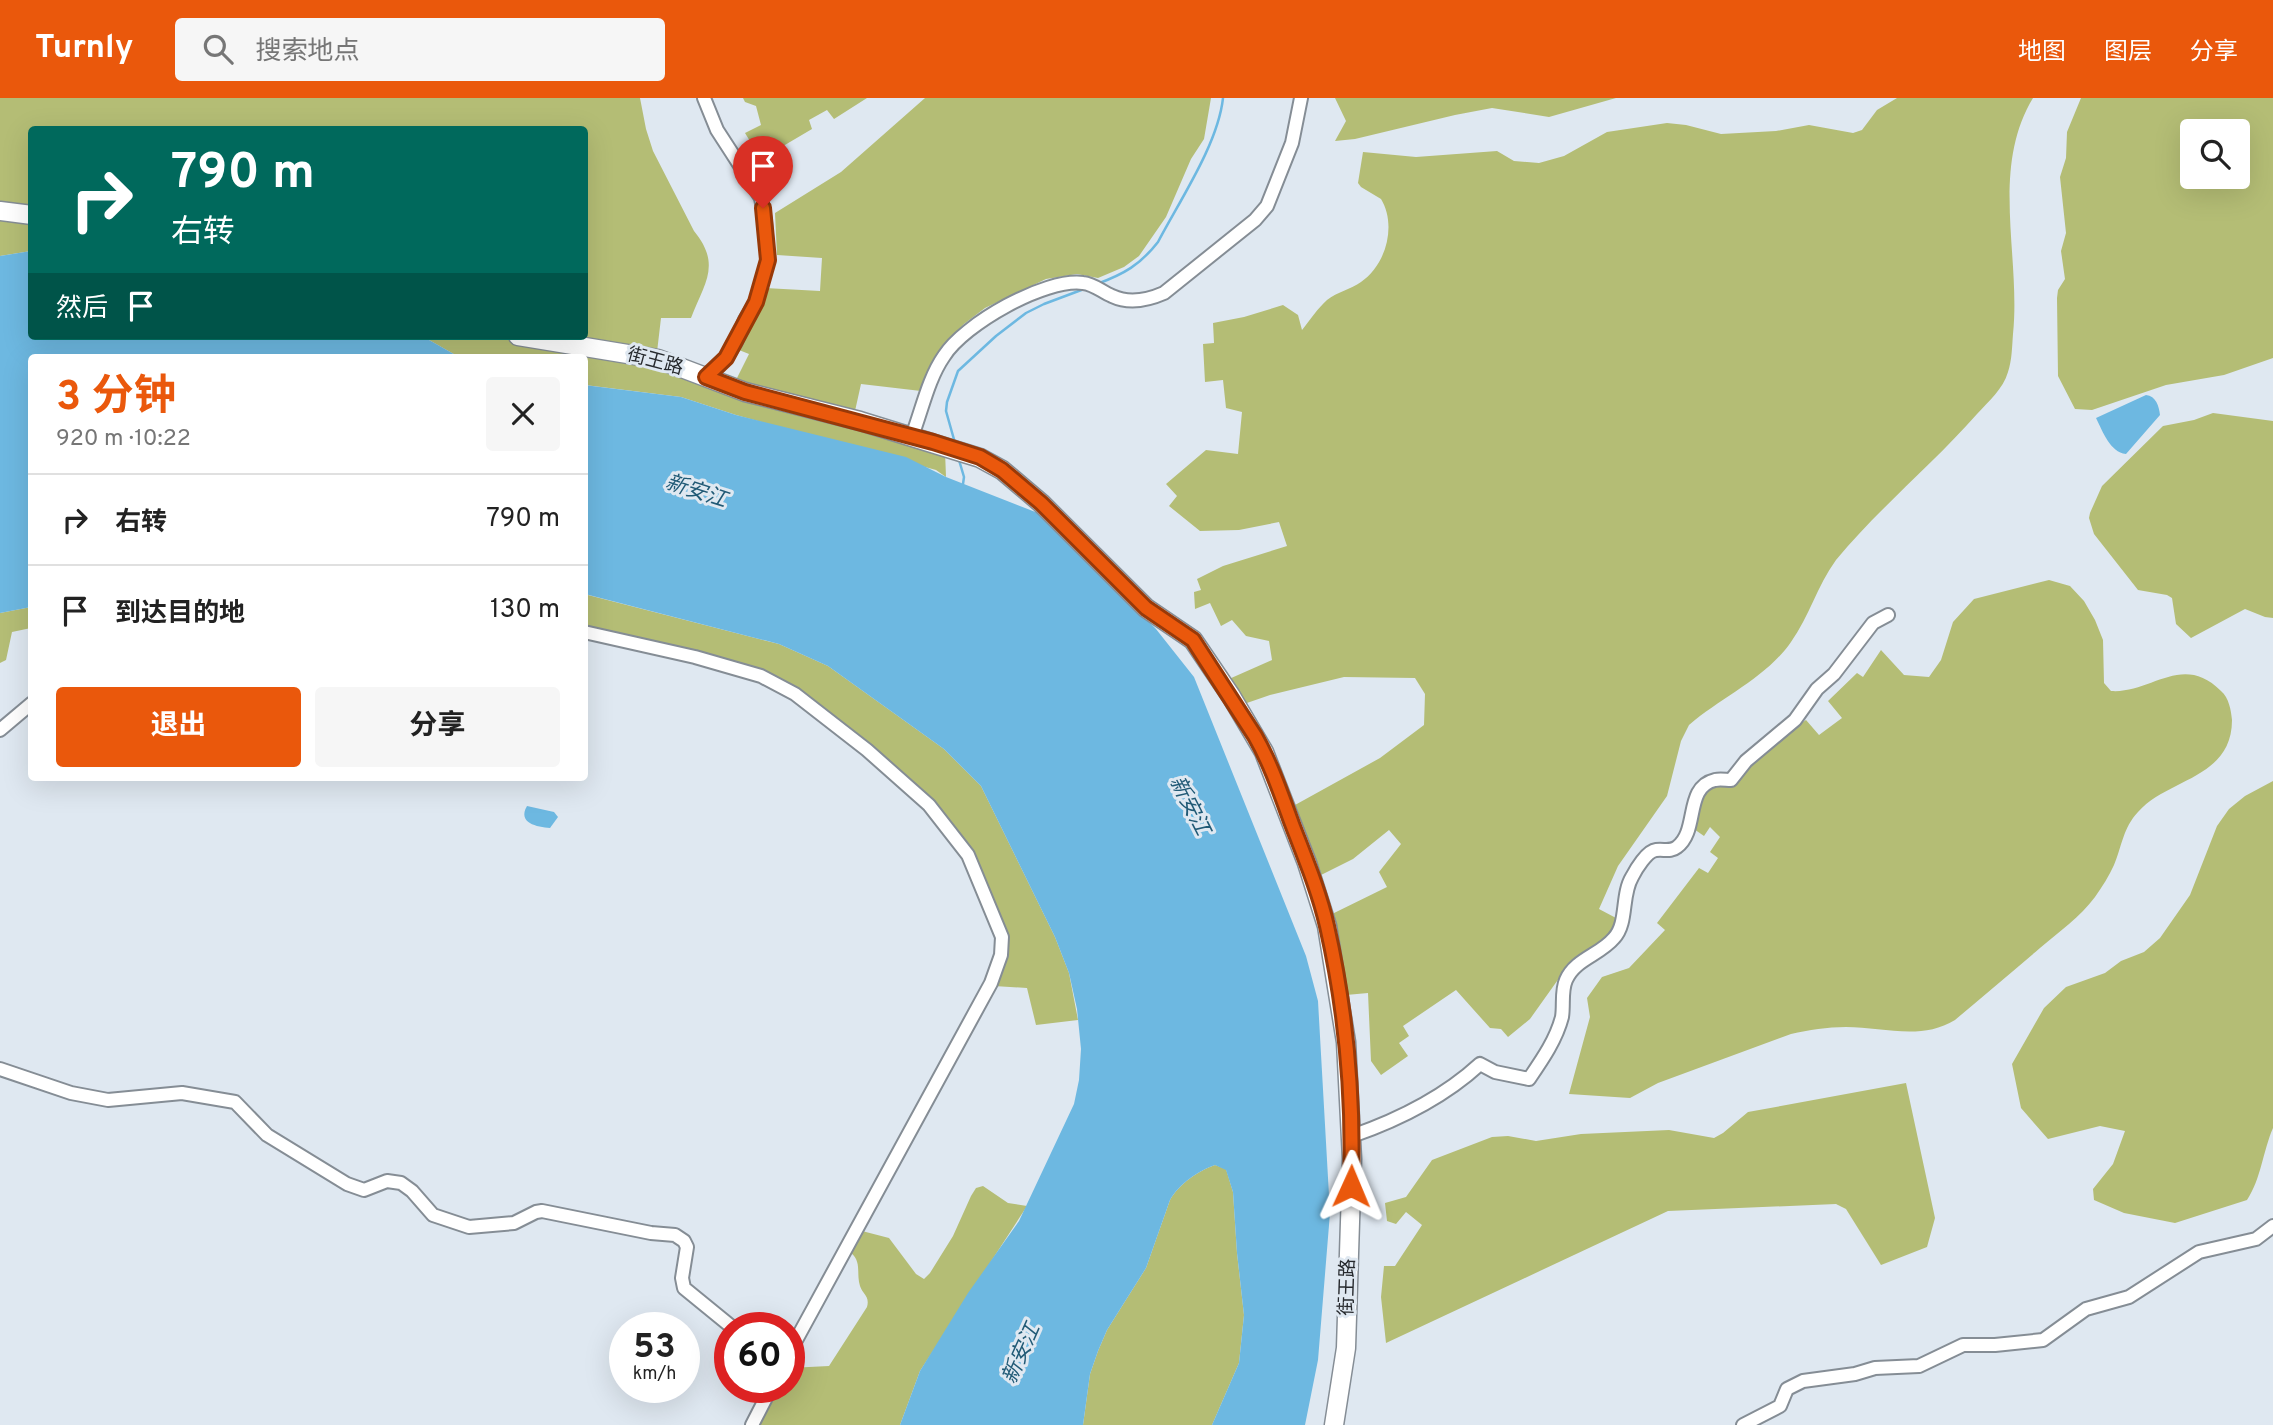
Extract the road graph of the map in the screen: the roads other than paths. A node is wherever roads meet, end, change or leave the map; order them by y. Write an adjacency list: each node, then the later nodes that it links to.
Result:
1 (704, 98): 6 (street)
2 (1301, 98): 7 (street)
3 (0, 211): 4 (main road)
4 (28, 214)
5 (542, 340): 6 (main road, 街王路)
6 (706, 377): 7 (main road, 街王路)
7 (912, 436): 13 (main road, 街王路)
8 (1888, 615): 13 (street)
9 (588, 633): 16 (street)
10 (28, 706): 11 (street)
11 (0, 730)
12 (0, 1069): 15 (street)
13 (1352, 1136): 19 (main road, 街王路)
14 (2273, 1226): 20 (street)
15 (714, 1312)
16 (805, 1324)
17 (763, 1403): 18 (street)
18 (752, 1425)
19 (1334, 1425)
20 (1743, 1425)

